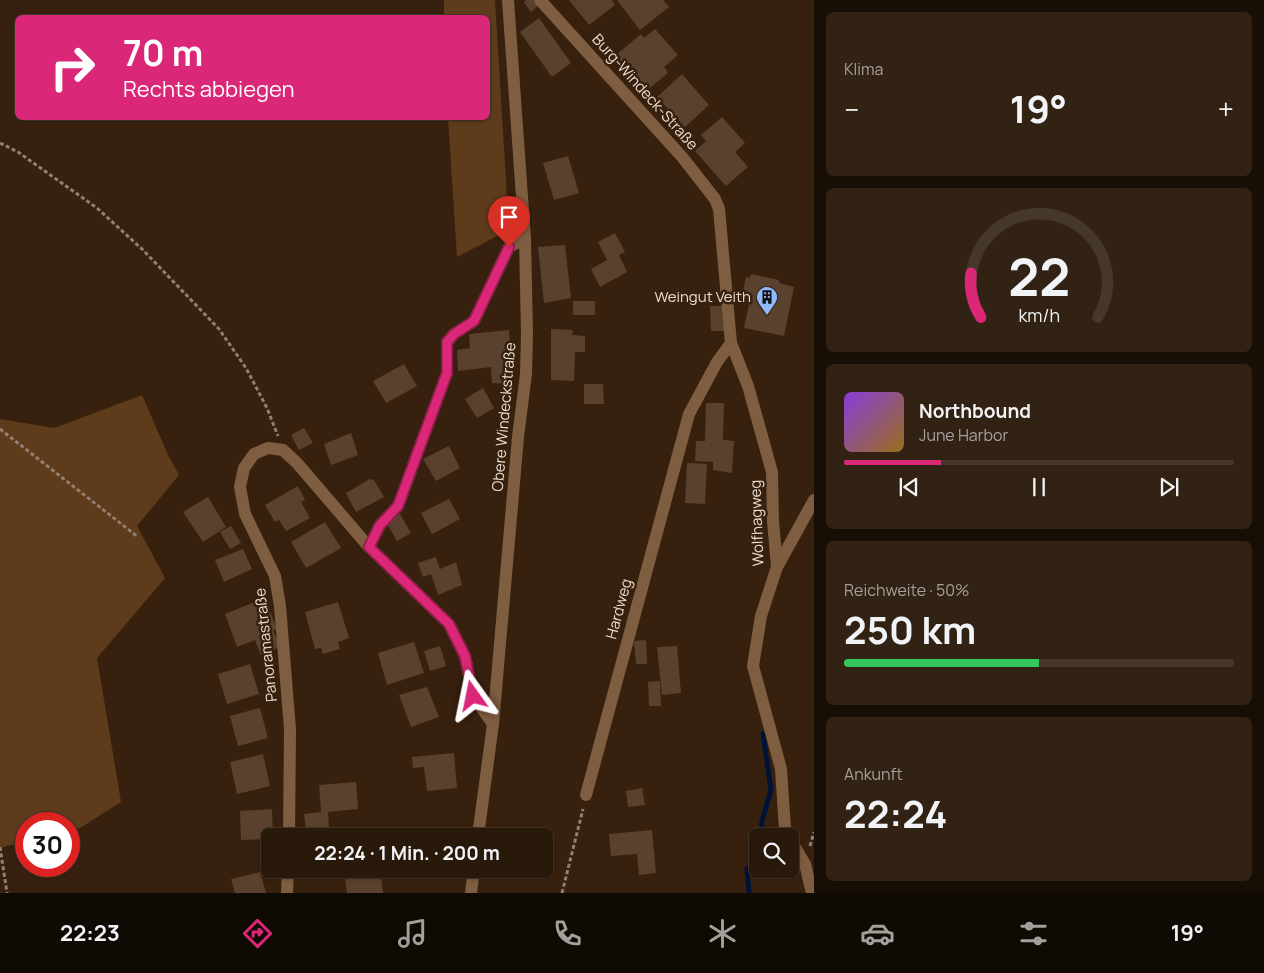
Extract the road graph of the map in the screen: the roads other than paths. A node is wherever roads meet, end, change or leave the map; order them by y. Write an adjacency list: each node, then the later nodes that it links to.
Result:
1 (508, 0): 4 (street, Obere Windeckstraße)
2 (540, 0): 3 (street, Burg-Windeck-Straße)
3 (719, 209): 5 (street, Wolfhagweg)
4 (525, 238): 7 (street); 9 (street, Obere Windeckstraße)
5 (732, 343): 8 (street, Wolfhagweg); 10 (street, Hardweg)
6 (814, 500): 8 (street)
7 (369, 547): 9 (street); 11 (street, Panoramastraße)
8 (777, 566): 13 (street, Wolfhagweg)
9 (493, 724): 12 (street, Obere Windeckstraße)
10 (586, 795)
11 (289, 828)
12 (479, 828)
13 (785, 828)
14 (799, 854): 19 (street, Wolfhagweg)
15 (287, 878): 17 (street)
16 (473, 878): 18 (street)
17 (286, 893)
18 (471, 893)
19 (812, 893)

